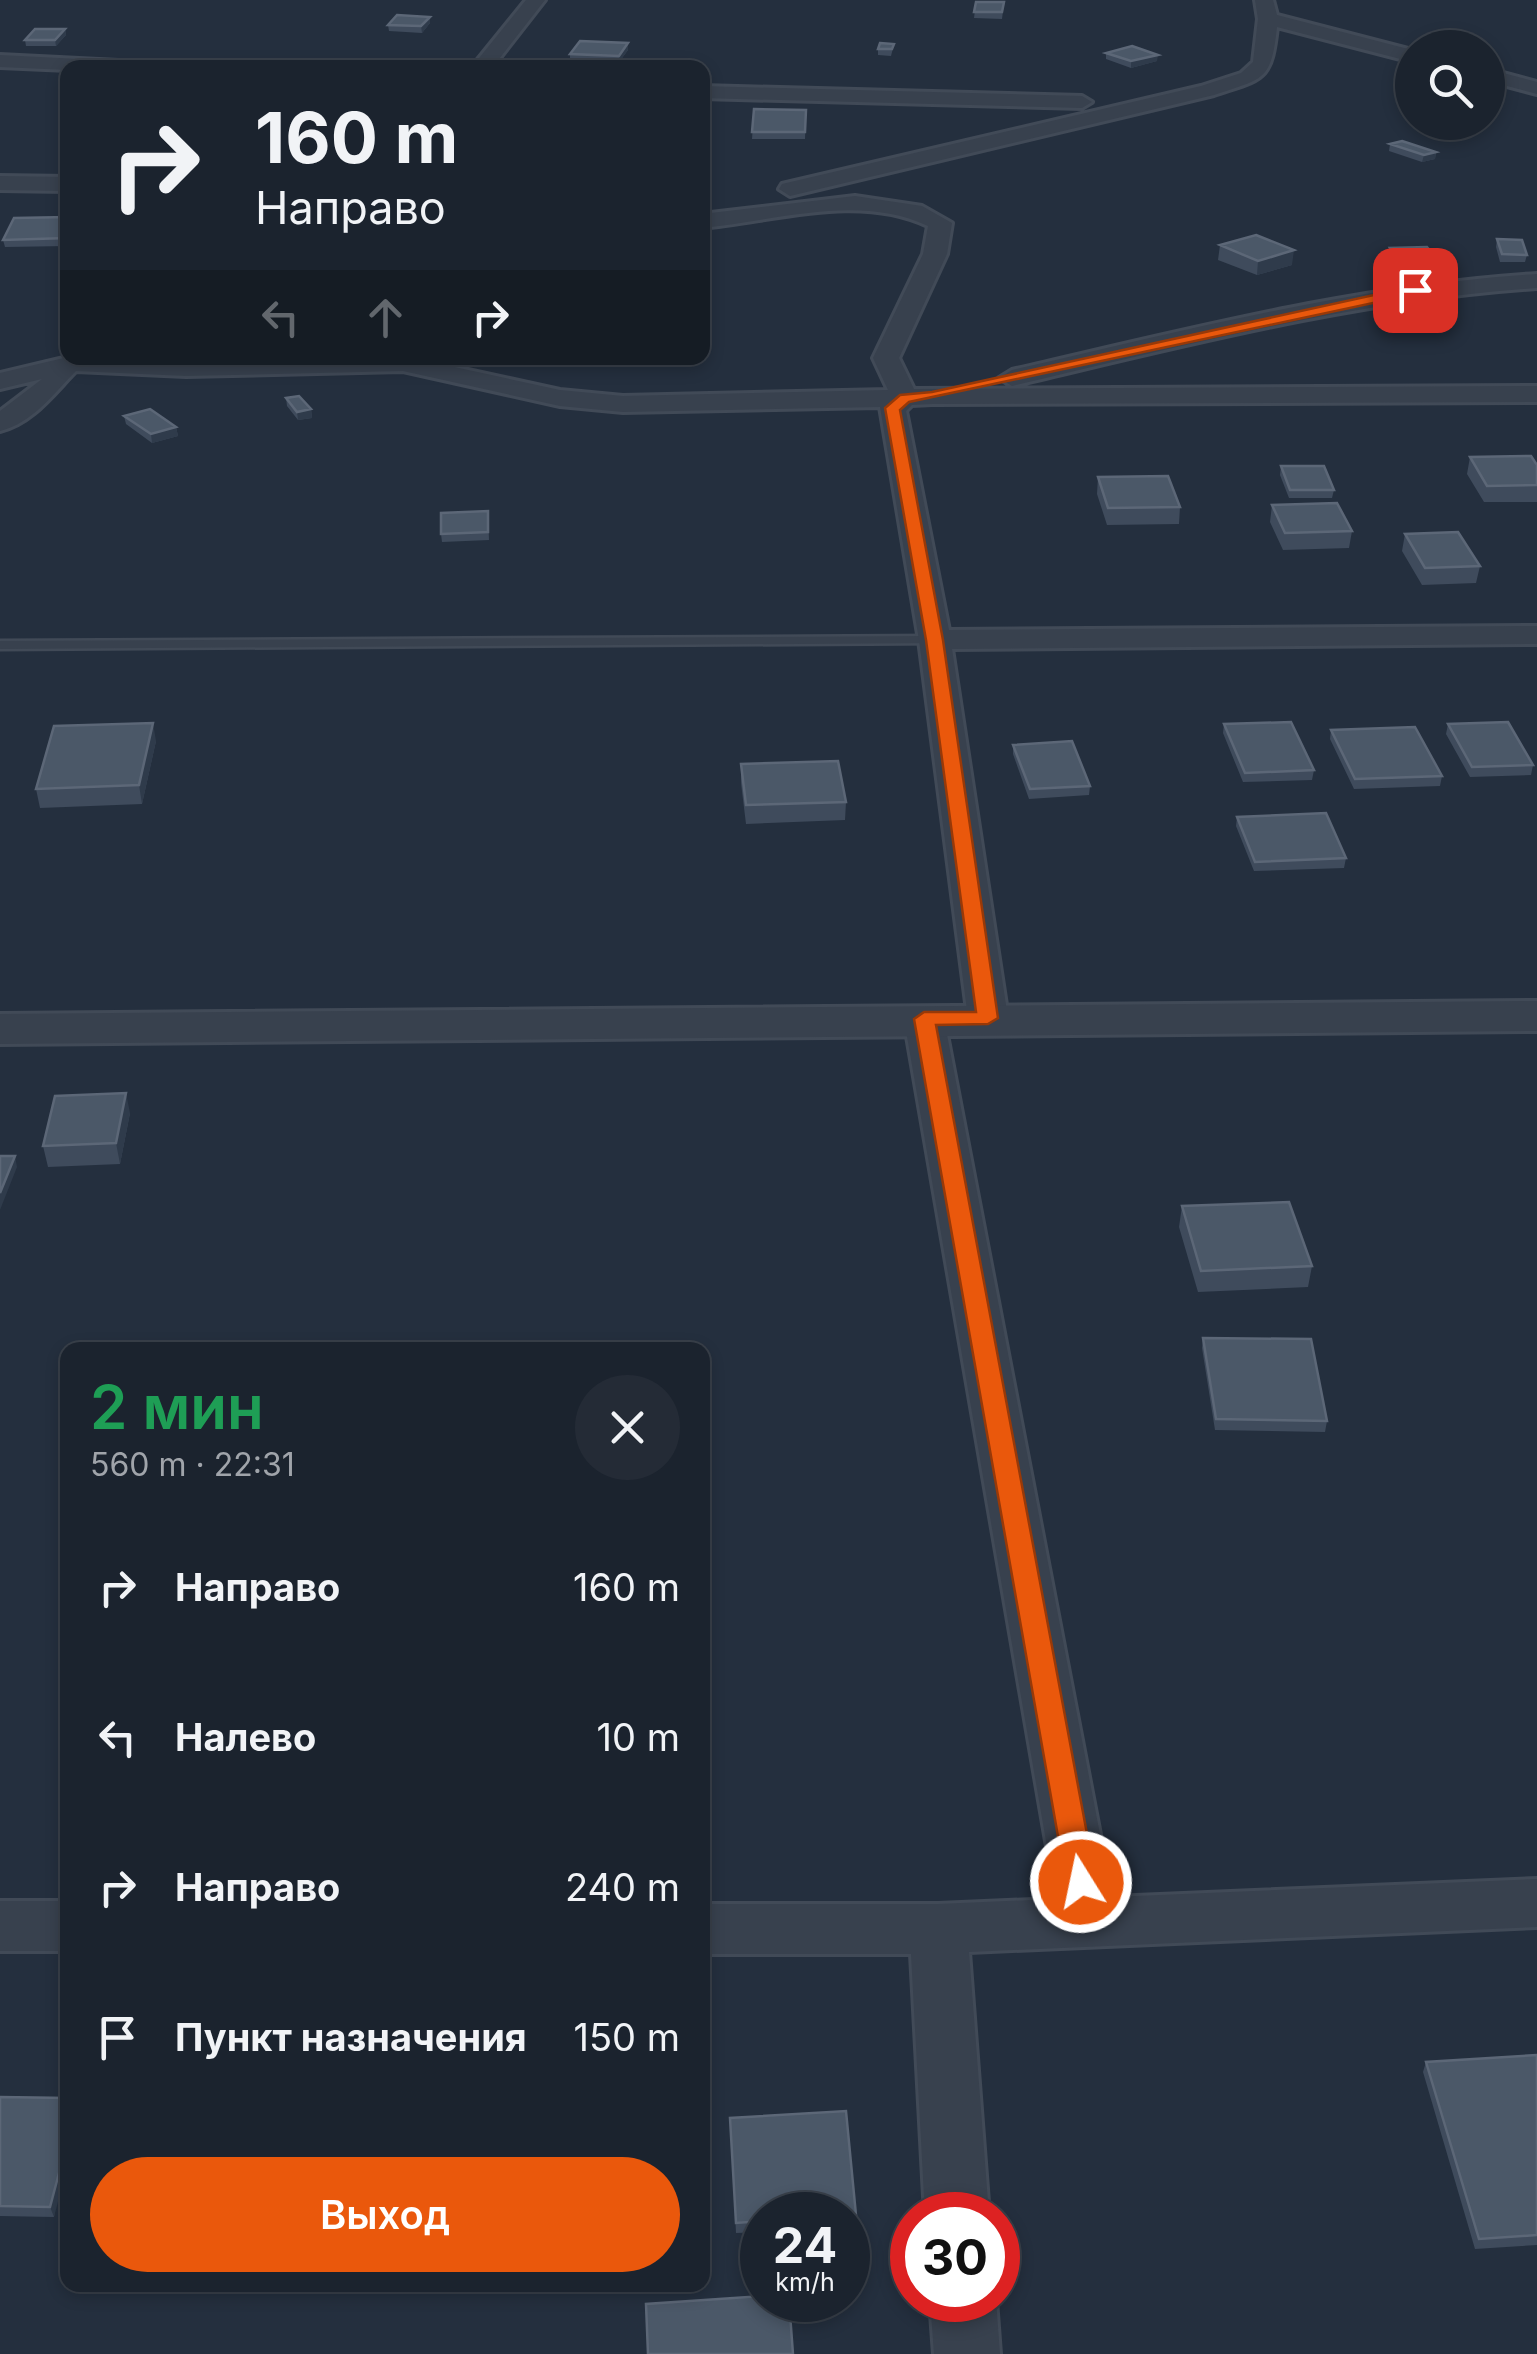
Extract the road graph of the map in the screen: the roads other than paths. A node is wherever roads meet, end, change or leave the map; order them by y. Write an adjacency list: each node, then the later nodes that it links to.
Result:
1 (536, 0): 4 (street)
2 (1266, 10): 3 (street); 10 (street)
3 (1395, 51)
4 (487, 60)
5 (0, 61): 6 (street)
6 (60, 64)
7 (1505, 80): 8 (street)
8 (1537, 88)
9 (710, 92): 10 (street)
10 (1141, 104): 13 (street)
11 (0, 183): 12 (street)
12 (60, 184)
13 (710, 208)
14 (710, 220): 23 (street)
15 (1537, 281): 23 (street)
16 (67, 365): 21 (street)
17 (76, 365): 24 (street)
18 (132, 365): 19 (street)
19 (316, 365)
20 (412, 365): 23 (street)
21 (0, 381)
22 (1537, 394): 23 (street)
23 (918, 397): 26 (street)
24 (0, 423)
25 (1537, 635): 26 (street)
26 (935, 640): 27 (lane); 29 (street)
27 (0, 645)
28 (1537, 1016): 29 (street)
29 (988, 1018): 30 (street)
30 (924, 1019): 31 (street); 33 (street)
31 (0, 1028)
32 (1537, 1904): 33 (street)
33 (1088, 1921): 37 (street)
34 (0, 1926): 35 (street)
35 (60, 1926)
36 (710, 1929): 37 (street)
37 (938, 1930): 38 (street)
38 (956, 2192)
39 (965, 2322): 40 (street)
40 (967, 2354)

